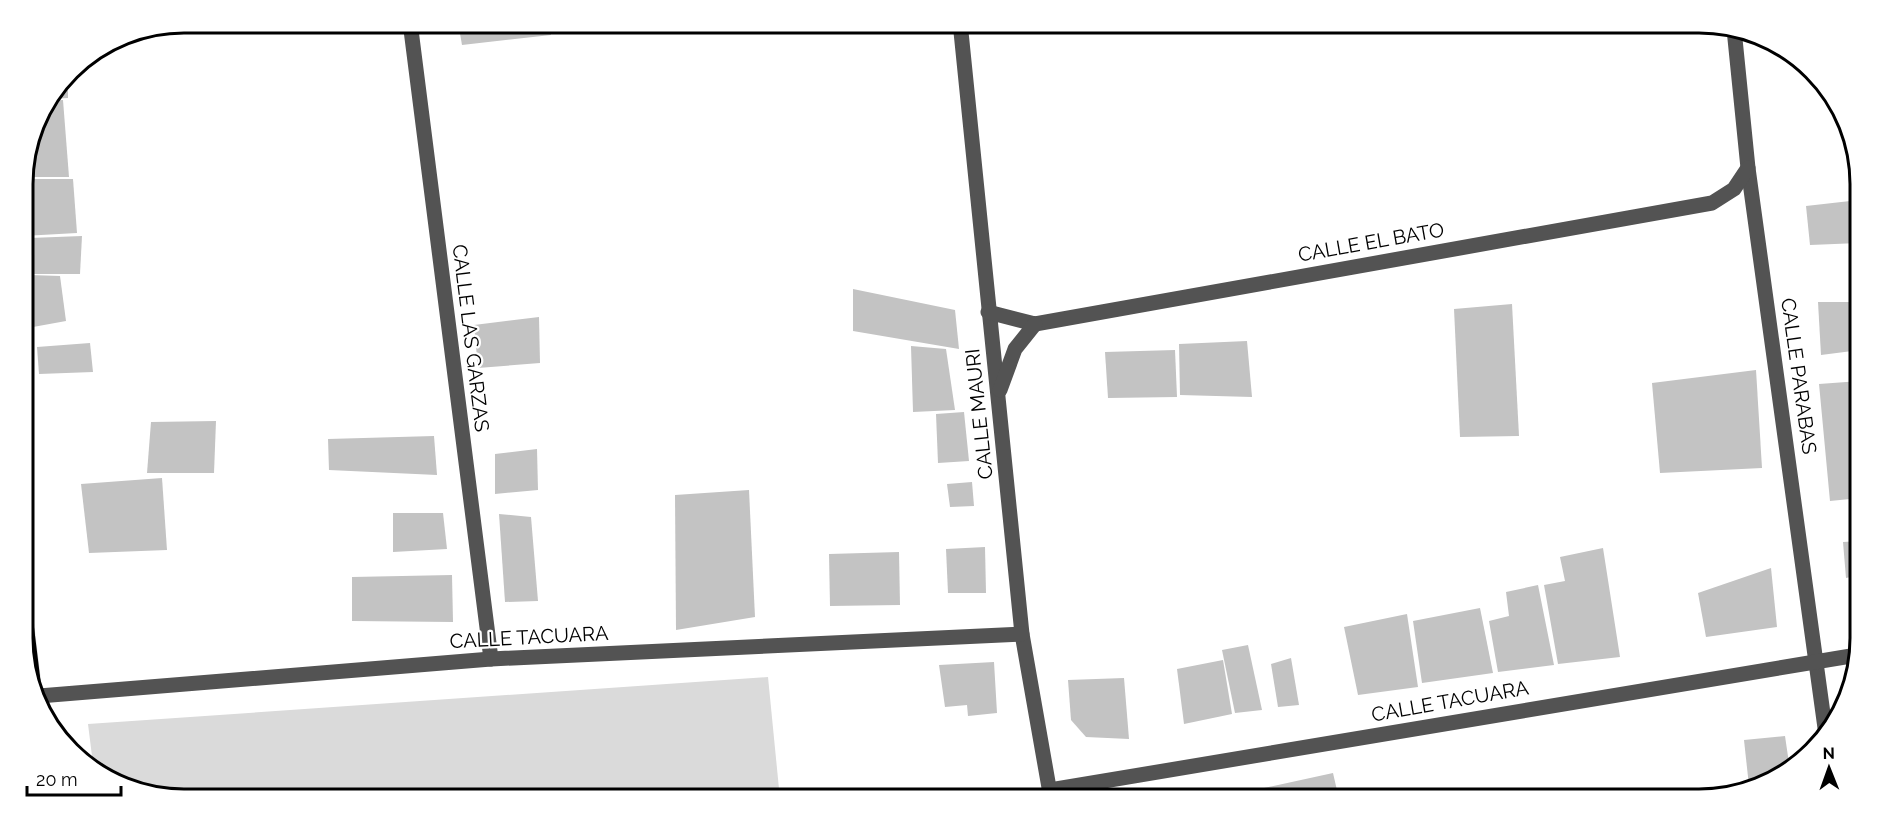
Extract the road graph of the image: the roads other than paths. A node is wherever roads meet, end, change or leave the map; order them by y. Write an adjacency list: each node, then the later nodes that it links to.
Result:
1 (411, 33): 10 (street, CALLE LAS GARZAS)
2 (961, 33): 5 (street, CALLE MAURI)
3 (1735, 38): 4 (street, CALLE PARABAS)
4 (1748, 168): 6 (street, CALLE EL BATO); 11 (street, CALLE PARABAS)
5 (988, 312): 6 (street, CALLE EL BATO); 7 (street, CALLE MAURI)
6 (1035, 324): 7 (street)
7 (999, 393): 8 (street, CALLE MAURI)
8 (1022, 634): 10 (street, CALLE TACUARA); 14 (street, CALLE MAURI)
9 (1849, 656): 11 (street, CALLE TACUARA)
10 (491, 659): 12 (street, CALLE TACUARA)
11 (1818, 661): 13 (street, CALLE PARABAS); 15 (street, CALLE TACUARA)
12 (45, 696)
13 (1824, 722)
14 (1050, 789)
15 (1085, 789)

